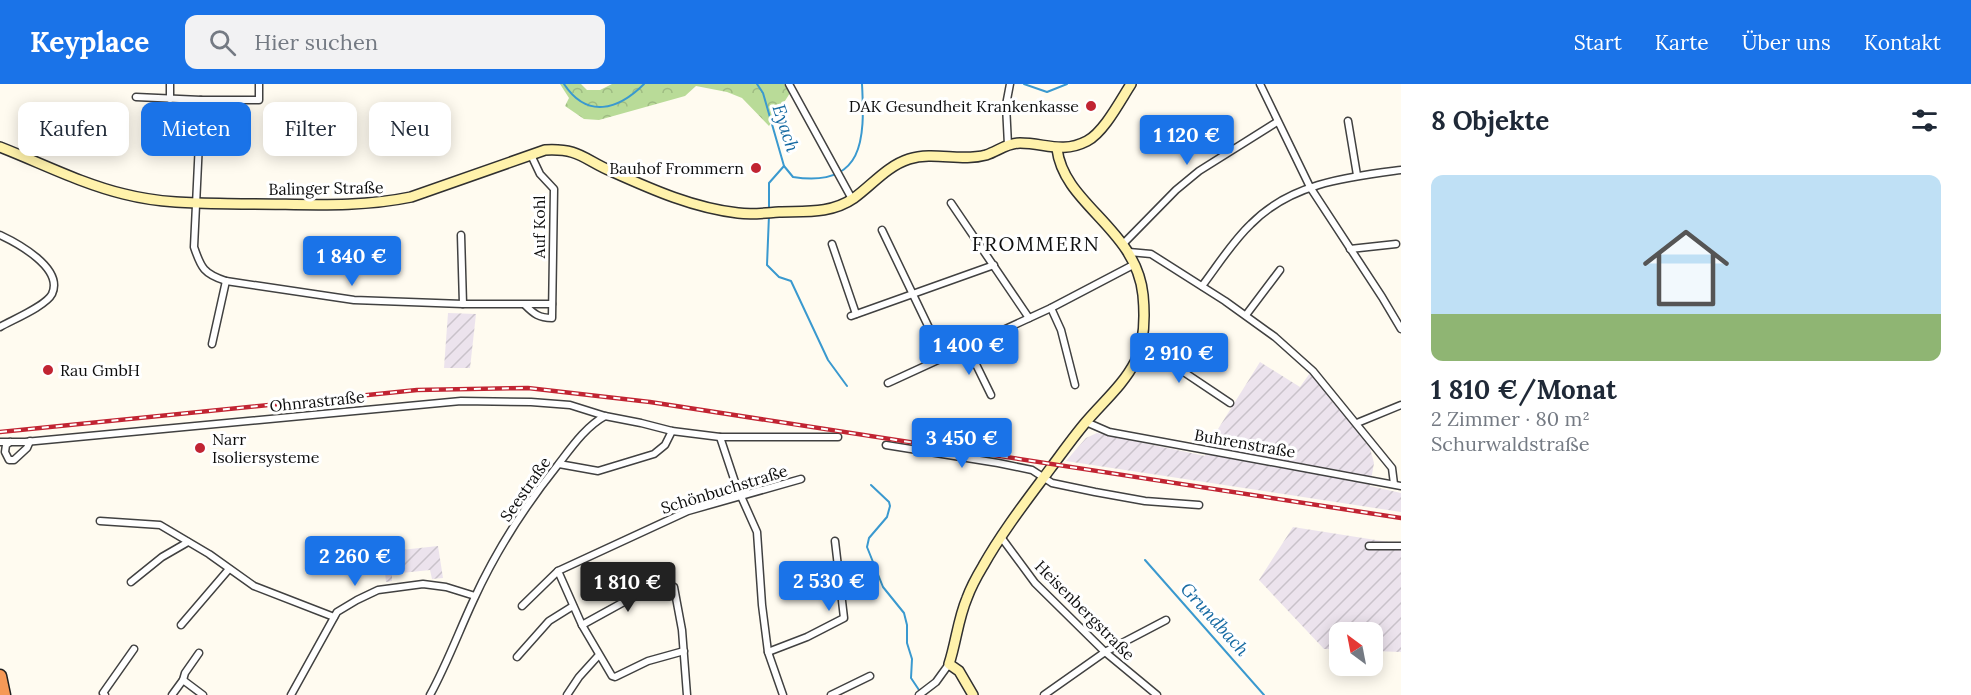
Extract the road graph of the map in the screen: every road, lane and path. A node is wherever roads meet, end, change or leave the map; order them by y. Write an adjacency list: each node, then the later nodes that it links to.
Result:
1 (170, 84): 8 (street)
2 (259, 84): 9 (street)
3 (789, 84): 19 (street)
4 (1010, 84): 12 (street)
5 (1131, 84): 14 (main road, Balinger Straße)
6 (1260, 84): 11 (street)
7 (136, 98): 8 (street)
8 (170, 99): 9 (street)
9 (201, 100): 21 (street)
10 (1348, 121): 17 (street)
11 (1277, 122): 18 (street); 27 (street)
12 (1008, 145): 14 (main road, Balinger Straße); 19 (main road, Balinger Straße)
13 (0, 147): 21 (main road, Balinger Straße)
14 (1057, 149): 27 (main road)
15 (531, 155): 19 (main road, Balinger Straße); 21 (main road, Balinger Straße); 36 (street, Auf Kohl)
16 (1401, 170): 17 (street)
17 (1357, 175): 18 (street)
18 (1310, 187): 28 (street); 33 (street)
19 (850, 196)
20 (951, 203): 30 (street)
21 (196, 204): 32 (street)
22 (882, 230): 34 (street)
23 (0, 234): 41 (street)
24 (461, 236): 35 (street)
25 (832, 244): 34 (street)
26 (1396, 244): 28 (street)
27 (1126, 248): 29 (main road); 33 (street)
28 (1350, 249): 42 (street)
29 (1135, 264): 38 (street); 44 (main road)
30 (994, 265): 34 (street); 40 (street)
31 (1280, 270): 39 (street)
32 (226, 281): 35 (street); 43 (street)
33 (1202, 286): 39 (street)
34 (912, 294): 46 (street)
35 (463, 304): 37 (street)
36 (552, 304): 37 (street); 37 (street)
37 (525, 305)
38 (1051, 308): 40 (street); 48 (street)
39 (1246, 315): 54 (street)
40 (1029, 318): 45 (street)
41 (0, 327)
42 (1401, 329)
43 (212, 344)
44 (1142, 345): 50 (street); 53 (main road)
45 (967, 346): 46 (street); 49 (street)
46 (943, 357): 47 (street)
47 (888, 383)
48 (1075, 385)
49 (991, 395)
50 (1230, 403)
51 (1401, 405): 54 (street)
52 (605, 416): 55 (street); 58 (street, Ohnrastraße); 62 (street, Seestraße)
53 (1086, 422): 63 (main road); 65 (street, Buhrenstraße)
54 (1357, 423): 65 (street)
55 (672, 431): 56 (street); 62 (street)
56 (720, 437): 57 (street); 67 (street)
57 (838, 437)
58 (30, 441): 60 (street, Ohnrastraße); 60 (street)
59 (0, 442): 60 (street, Ohnrastraße)
60 (10, 442)
61 (886, 445): 63 (street)
62 (559, 464): 78 (street, Seestraße)
63 (1044, 477): 68 (street); 70 (main road)
64 (801, 479): 67 (street, Schönbuchstraße)
65 (1394, 484): 66 (street, Buhrenstraße)
66 (1401, 486)
67 (742, 496): 76 (street, Schönbuchstraße); 87 (street)
68 (1199, 505)
69 (100, 521): 71 (street)
70 (1001, 537): 88 (street, Heisenbergstraße); 92 (main road)
71 (188, 542): 75 (street); 77 (street)
72 (835, 542): 87 (street)
73 (1369, 546): 74 (street)
74 (1401, 546)
75 (229, 569): 81 (street); 83 (street)
76 (558, 571): 79 (street, Schönbuchstraße); 80 (street)
77 (131, 582)
78 (475, 596): 81 (street); 102 (street, Seestraße)
79 (522, 606)
80 (573, 606): 84 (street); 91 (street)
81 (334, 617): 101 (street)
82 (1166, 620): 88 (street)
83 (181, 625)
84 (582, 625): 86 (street); 90 (street)
85 (134, 649): 98 (street)
86 (684, 651): 90 (street); 104 (street)
87 (768, 652): 105 (street)
88 (1105, 652): 108 (street); 109 (street, Heisenbergstraße)
89 (199, 653): 95 (street)
90 (598, 656): 103 (street)
91 (517, 657)
92 (949, 664): 96 (street); 107 (main road)
93 (0, 676): 97 (highway)
94 (870, 676): 106 (street)
95 (183, 680): 99 (street); 100 (street)
96 (922, 693)
97 (4, 695)
98 (105, 695)
99 (172, 695)
100 (203, 695)
101 (291, 695)
102 (430, 695)
103 (567, 695)
104 (687, 695)
105 (783, 695)
106 (831, 695)
107 (973, 695)
108 (1044, 695)
109 (1157, 695)

